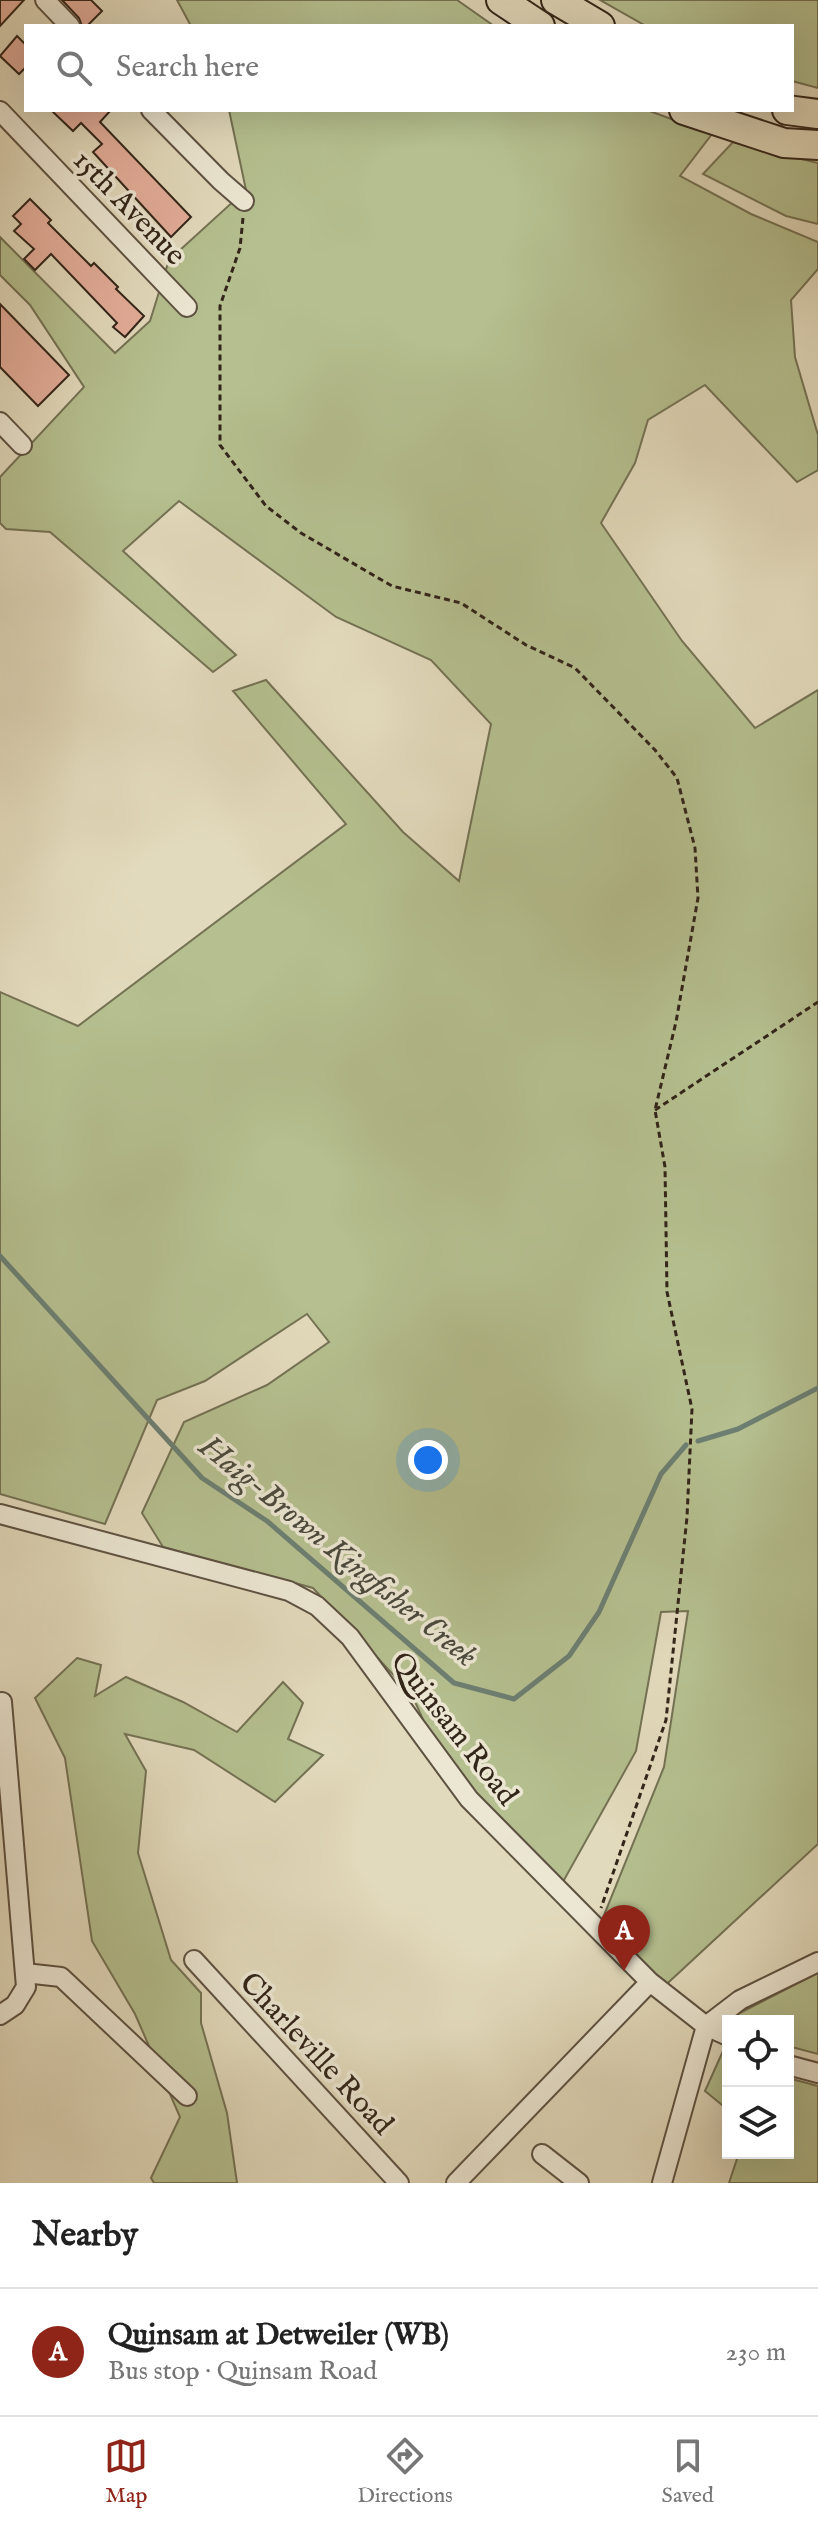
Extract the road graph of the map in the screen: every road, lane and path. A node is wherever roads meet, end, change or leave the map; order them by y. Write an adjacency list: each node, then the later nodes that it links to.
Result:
1 (45, 0): 4 (street)
2 (501, 0): 5 (highway)
3 (556, 0): 6 (highway)
4 (68, 24)
5 (537, 24)
6 (597, 24)
7 (0, 111): 14 (street, 15th Avenue)
8 (794, 111): 11 (highway)
9 (153, 112): 13 (street)
10 (690, 112): 12 (highway)
11 (818, 114)
12 (818, 145)
13 (244, 201): 18 (path)
14 (187, 307)
15 (0, 422): 16 (street)
16 (22, 445)
17 (818, 1002): 18 (path)
18 (655, 1110): 21 (path)
19 (0, 1514): 21 (street, Quinsam Road)
20 (2, 1702): 24 (street)
21 (595, 1926): 25 (street, Quinsam Road)
22 (194, 1960): 33 (street, Charleville Road)
23 (818, 1962): 27 (street)
24 (25, 1973): 26 (street); 31 (street)
25 (650, 1982): 27 (street, Quinsam Road); 34 (street)
26 (0, 2015)
27 (706, 2026): 28 (street, Quinsam Road); 36 (street)
28 (722, 2033)
29 (794, 2067): 30 (street)
30 (818, 2073)
31 (187, 2096)
32 (542, 2154): 35 (street)
33 (399, 2183)
34 (456, 2183)
35 (579, 2183)
36 (662, 2183)

